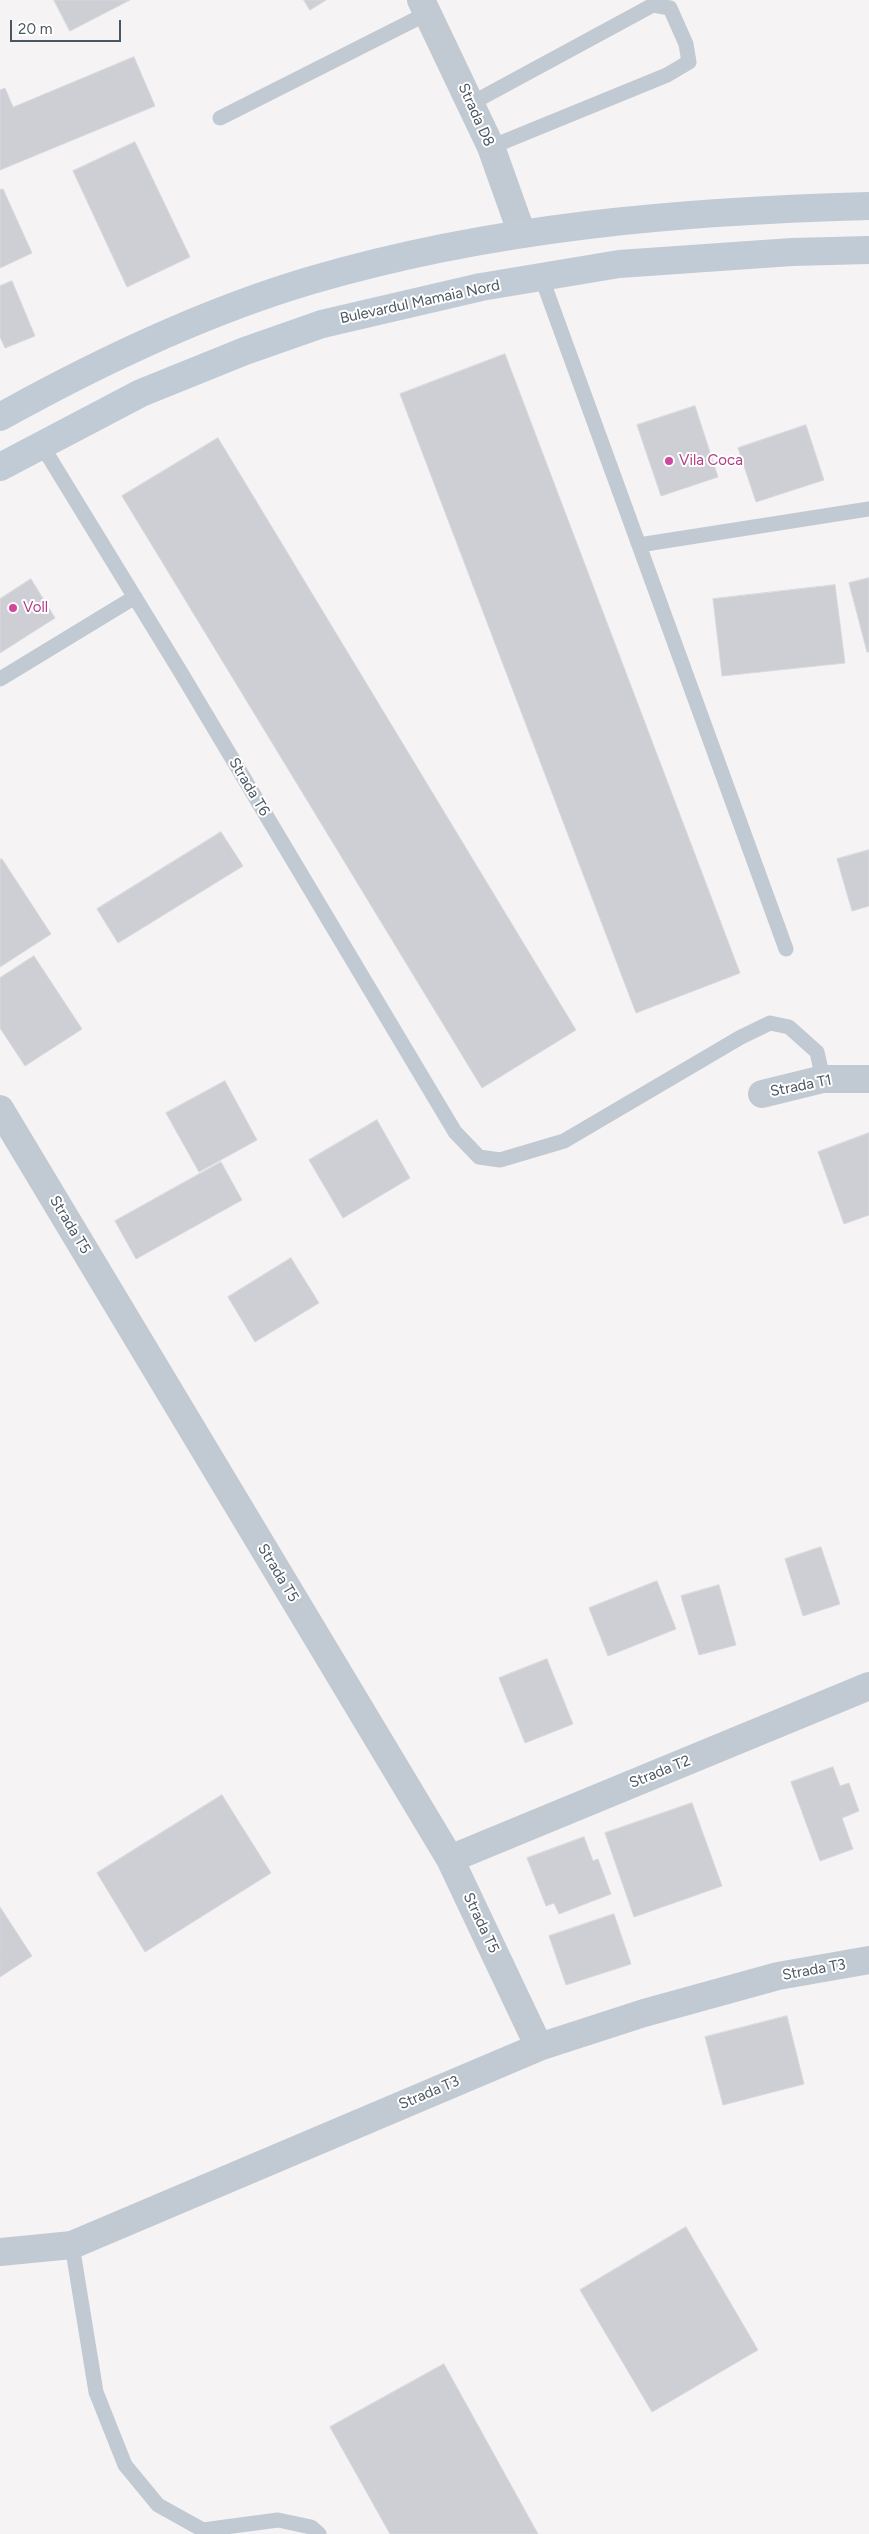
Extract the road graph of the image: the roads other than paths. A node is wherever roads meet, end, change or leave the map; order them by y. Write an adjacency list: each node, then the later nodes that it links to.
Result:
1 (425, 6): 2 (street, Strada D8); 3 (lane)
2 (472, 103): 4 (street, Strada D8); 4 (lane)
3 (220, 118)
4 (491, 147): 6 (street, Strada D8)
5 (869, 206): 6 (main road)
6 (522, 234): 9 (main road)
7 (869, 250): 8 (main road, Bulevardul Mamaia Nord)
8 (541, 276): 10 (main road, Bulevardul Mamaia Nord); 13 (lane)
9 (0, 417)
10 (41, 444): 11 (main road, Bulevardul Mamaia Nord); 14 (lane, Strada T6)
11 (0, 467)
12 (869, 509): 13 (lane)
13 (639, 546): 16 (lane)
14 (135, 597): 15 (lane); 17 (lane, Strada T6)
15 (0, 679)
16 (786, 949)
17 (823, 1079): 18 (street, Strada T1); 19 (street, Strada T1)
18 (869, 1079)
19 (762, 1094)
20 (0, 1108): 22 (street, Strada T5)
21 (869, 1686): 22 (street, Strada T2)
22 (450, 1859): 24 (street, Strada T5)
23 (869, 1960): 24 (street, Strada T3)
24 (539, 2046): 25 (street, Strada T3)
25 (72, 2245): 26 (street, Strada T3); 27 (lane)
26 (0, 2252)
27 (319, 2534)

